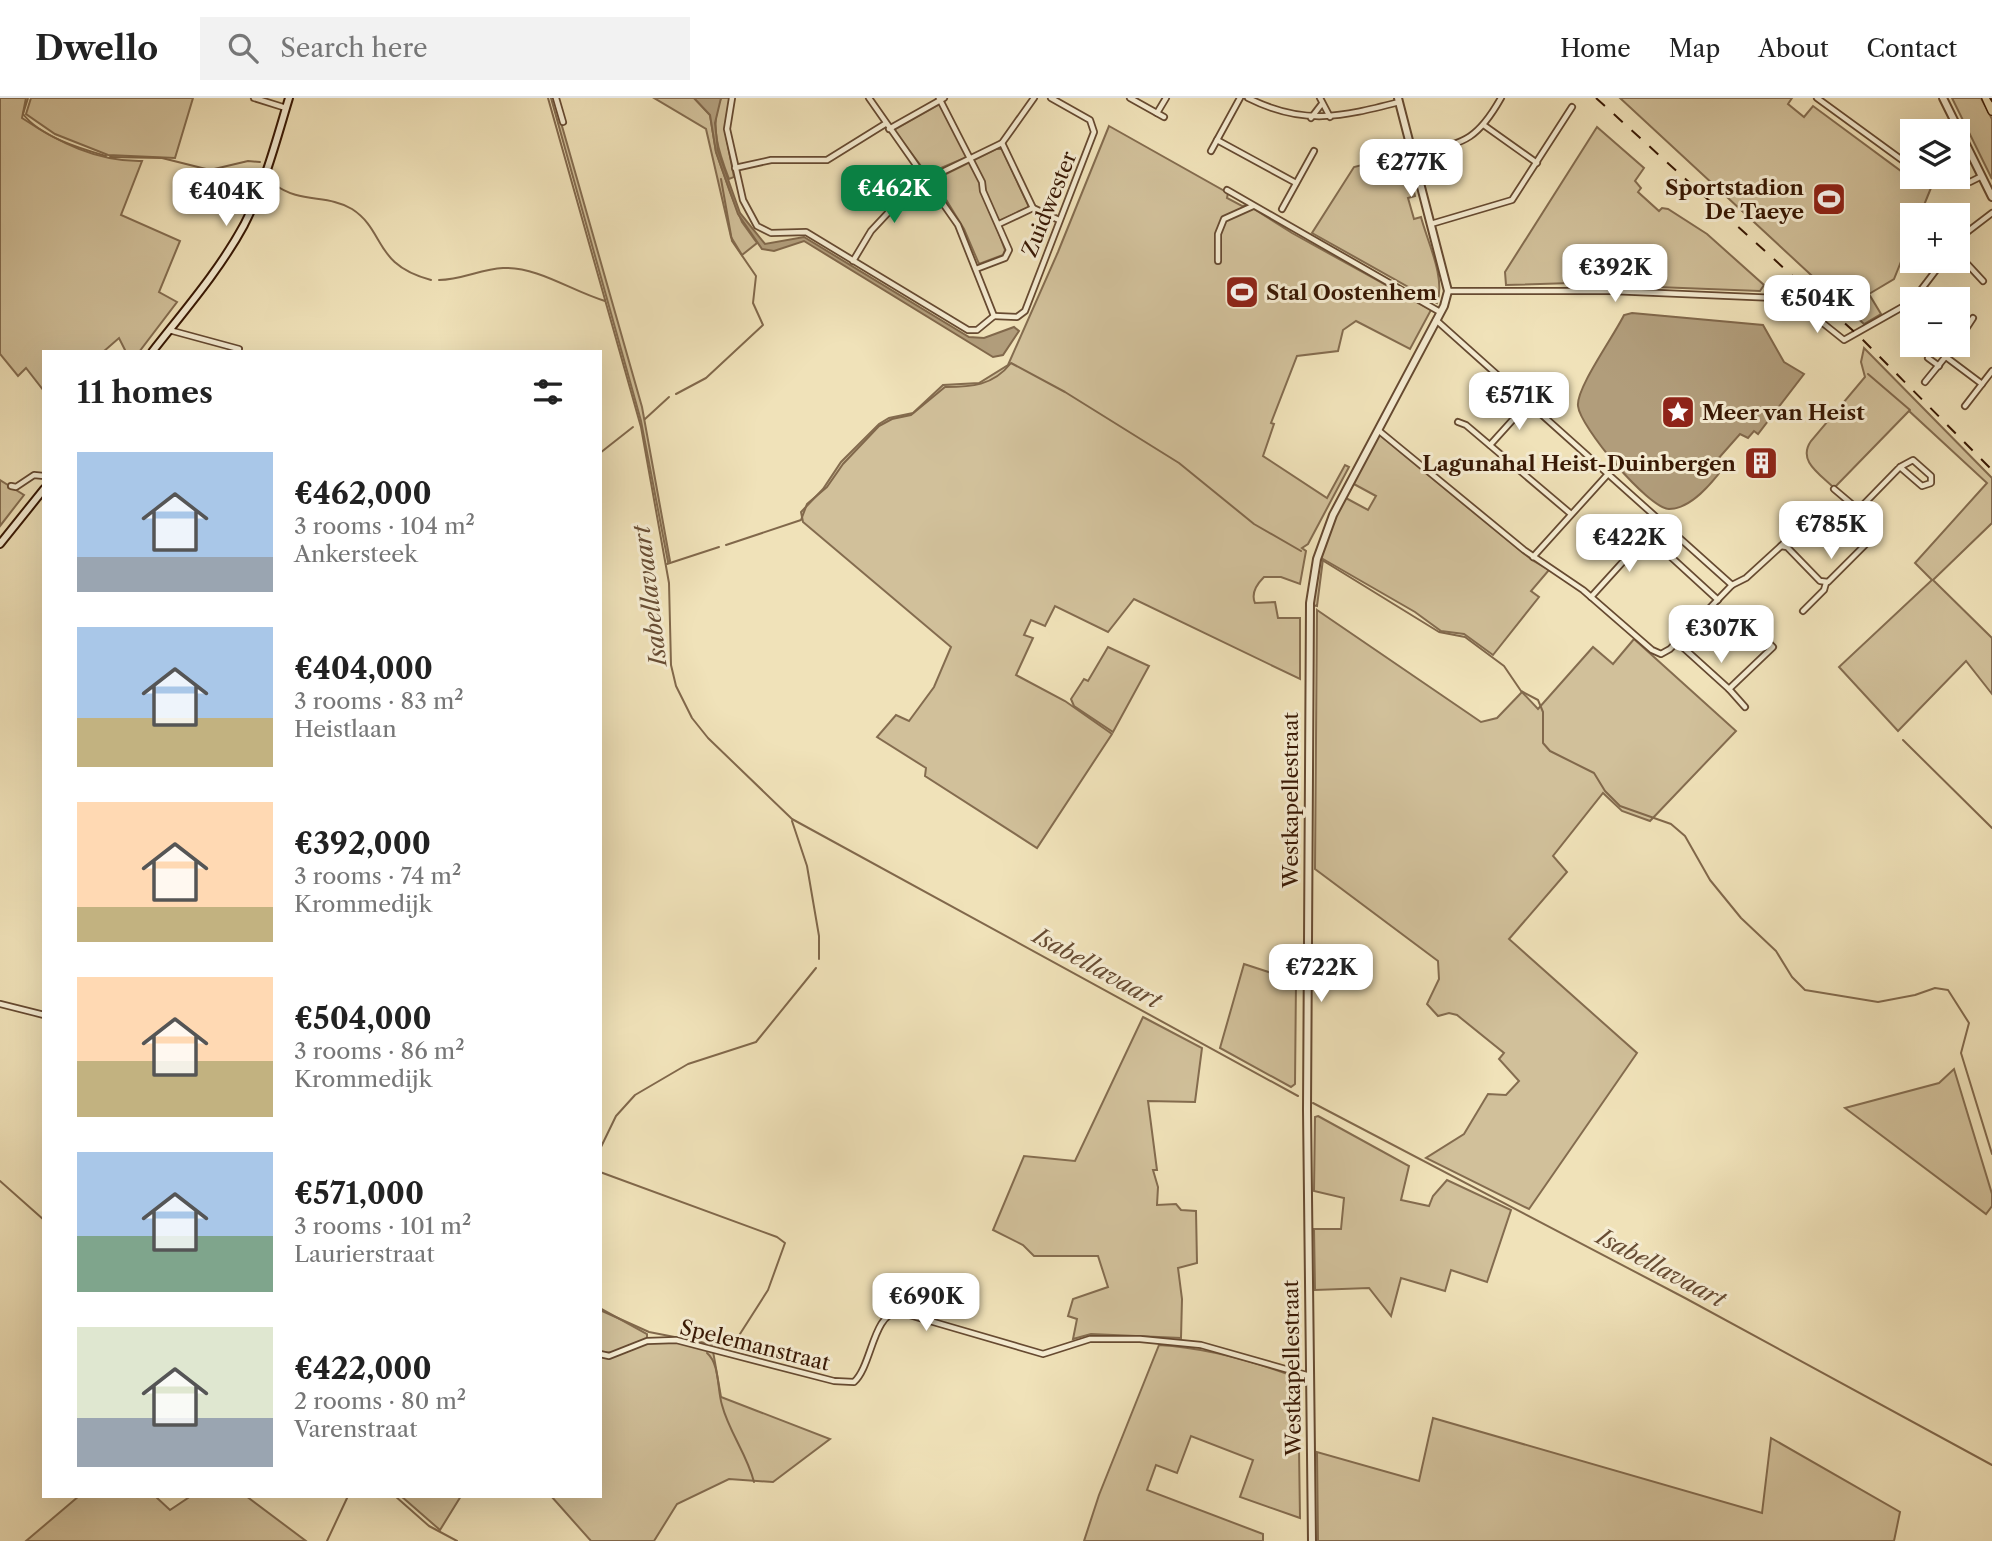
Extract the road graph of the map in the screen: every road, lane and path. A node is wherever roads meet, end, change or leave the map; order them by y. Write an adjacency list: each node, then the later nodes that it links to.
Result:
1 (254, 98): 21 (street)
2 (289, 98): 21 (street)
3 (556, 98): 27 (street)
4 (732, 98): 38 (street)
5 (869, 98): 29 (street)
6 (1034, 98): 31 (street)
7 (1051, 98): 49 (street, Zuidwester)
8 (1130, 98): 23 (street)
9 (1166, 98): 23 (street)
10 (1240, 98): 30 (street)
11 (1248, 98): 26 (street)
12 (1320, 98): 19 (street)
13 (1501, 98): 28 (street)
14 (1817, 98): 36 (street)
15 (1943, 98): 39 (street)
16 (1986, 98): 22 (main road)
17 (941, 99): 29 (street); 35 (street)
18 (1398, 100): 25 (street); 34 (street)
19 (1321, 105): 25 (street); 26 (street)
20 (1572, 107): 37 (street)
21 (286, 108): 65 (street)
22 (1992, 111)
23 (1157, 113): 24 (street)
24 (1164, 117)
25 (1330, 117): 26 (street)
26 (1311, 118)
27 (562, 122)
28 (1485, 126): 34 (street); 37 (street)
29 (887, 127): 38 (street); 40 (street)
30 (1217, 140): 32 (street); 42 (street)
31 (1002, 143): 35 (street); 46 (street)
32 (1211, 151)
33 (1314, 151): 42 (street)
34 (1413, 155): 51 (street)
35 (971, 158): 40 (street); 50 (street)
36 (1900, 159)
37 (1537, 163): 51 (street)
38 (735, 168): 53 (street)
39 (1980, 177): 41 (street); 44 (street)
40 (927, 181): 53 (street); 56 (street)
41 (1970, 182)
42 (1296, 183): 47 (street)
43 (1227, 190): 45 (street)
44 (1992, 197)
45 (1253, 206): 54 (street); 60 (street)
46 (1033, 208): 49 (street); 50 (street)
47 (1282, 209)
48 (1992, 213): 52 (street)
49 (1059, 220): 61 (street, Zuidwester)
50 (999, 224): 56 (street)
51 (1431, 224): 58 (street)
52 (1970, 230)
53 (853, 261): 61 (street)
54 (1217, 261)
55 (1970, 267): 57 (street)
56 (976, 269): 61 (street)
57 (1983, 281)
58 (1448, 291): 59 (street); 60 (street, Westkapellestraat)
59 (1900, 309)
60 (1440, 312): 63 (street, Westkapellestraat)
61 (994, 316)
62 (1973, 318): 64 (street)
63 (1436, 320): 74 (street); 77 (street, Westkapellestraat)
64 (1970, 323)
65 (169, 330): 66 (street); 67 (street)
66 (239, 349)
67 (154, 350)
68 (1946, 357): 70 (street); 73 (street)
69 (1928, 358): 70 (street)
70 (1939, 366): 72 (street)
71 (1992, 371): 73 (street)
72 (1925, 382)
73 (1982, 384): 75 (street)
74 (1528, 403): 78 (street); 80 (street)
75 (1965, 406)
76 (1458, 422): 78 (street)
77 (1377, 429): 92 (street); 105 (street, Westkapellestraat)
78 (1490, 445): 87 (street)
79 (1900, 467): 79 (street); 86 (street)
80 (1608, 474): 87 (street); 88 (street)
81 (42, 476): 82 (street)
82 (11, 485)
83 (1834, 489): 86 (street)
84 (42, 492): 90 (street)
85 (1817, 509): 91 (street)
86 (1861, 512): 93 (street)
87 (1571, 514): 92 (street)
88 (1660, 521): 89 (street); 94 (street)
89 (1647, 535): 95 (street); 96 (street)
90 (0, 544)
91 (1782, 546): 93 (street); 94 (street)
92 (1533, 557): 95 (street)
93 (1826, 583): 97 (street)
94 (1732, 585): 96 (street)
95 (1591, 597): 98 (street)
96 (1718, 600): 98 (street)
97 (1802, 611)
98 (1678, 642): 100 (street)
99 (1768, 642): 100 (street)
100 (1729, 689): 101 (street)
101 (1745, 707)
102 (0, 1004): 103 (street)
103 (42, 1014)
104 (602, 1354): 105 (street, Spelemanstraat)
105 (1310, 1376): 106 (street, Westkapellestraat)
106 (1312, 1541)

